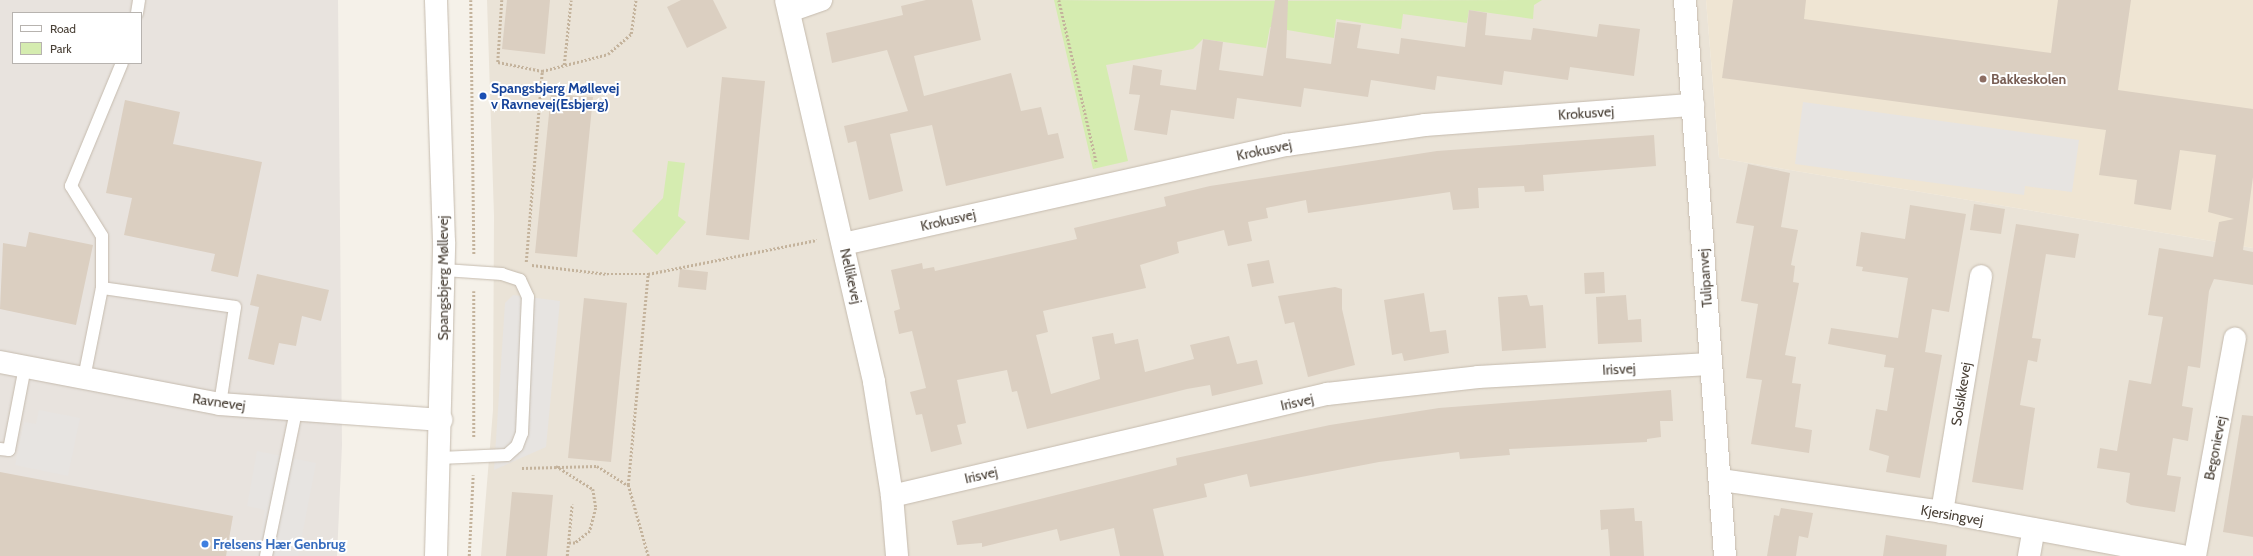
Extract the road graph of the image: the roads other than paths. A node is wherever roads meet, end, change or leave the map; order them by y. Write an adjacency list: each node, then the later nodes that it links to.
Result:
1 (139, 0): 6 (lane)
2 (436, 0): 10 (street, Spangsbjerg Møllevej)
3 (821, 0): 5 (street)
4 (1685, 0): 8 (street, Tulipanvej)
5 (787, 6): 9 (street, Nellikevej)
6 (137, 12)
7 (122, 64): 12 (lane)
8 (1693, 105): 9 (street, Krokusvej); 15 (street, Tulipanvej)
9 (843, 244): 24 (street, Nellikevej)
10 (444, 270): 20 (street, Spangsbjerg Møllevej); 22 (lane)
11 (1980, 276): 25 (street, Solsikkevej)
12 (102, 288): 17 (lane); 18 (lane)
13 (2235, 340): 33 (street, Begonievej)
14 (0, 362): 16 (street, Ravnevej)
15 (1710, 364): 23 (street, Tulipanvej); 24 (street, Irisvej)
16 (25, 367): 17 (street, Ravnevej); 21 (lane)
17 (84, 378): 18 (street, Ravnevej)
18 (220, 404): 19 (street, Ravnevej)
19 (296, 410): 20 (street, Ravnevej); 27 (lane)
20 (441, 420): 22 (street, Spangsbjerg Møllevej)
21 (0, 449)
22 (440, 458): 28 (street, Spangsbjerg Møllevej)
23 (1721, 480): 25 (street, Kjersingvej); 30 (street, Tulipanvej)
24 (892, 496): 29 (street, Nellikevej)
25 (1942, 512): 26 (street, Kjersingvej)
26 (2034, 529): 31 (street); 32 (street, Kjersingvej)
27 (266, 556)
28 (436, 556)
29 (897, 556)
30 (1725, 556)
31 (2029, 556)
32 (2181, 556)
33 (2195, 556)

